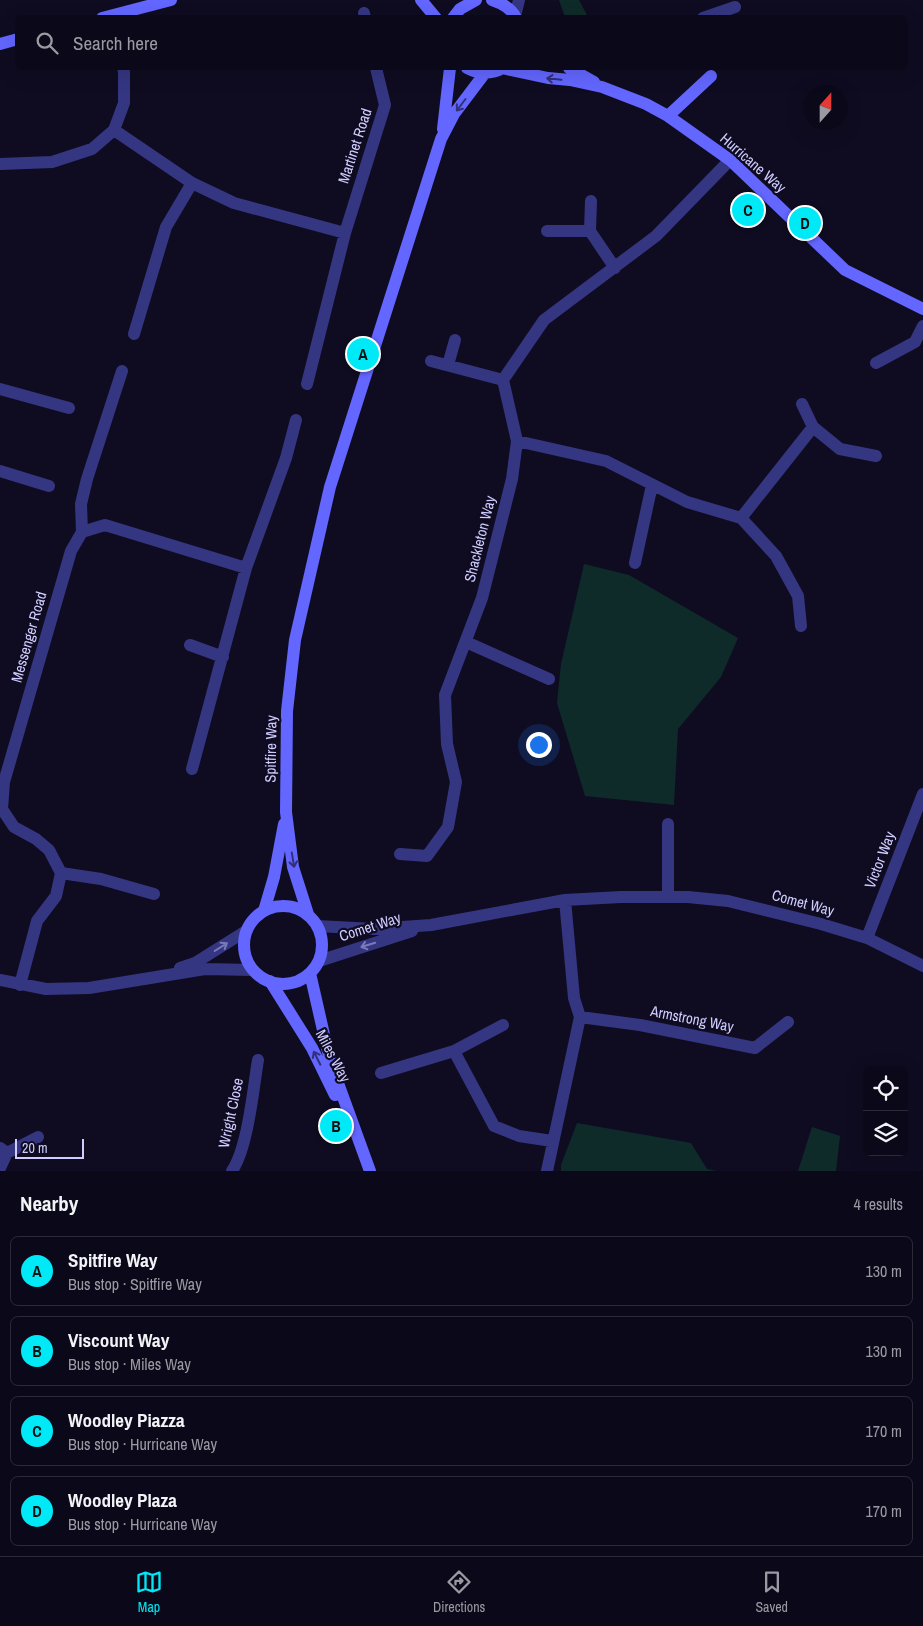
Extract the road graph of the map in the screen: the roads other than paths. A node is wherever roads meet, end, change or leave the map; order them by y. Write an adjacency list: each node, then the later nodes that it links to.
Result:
1 (171, 0): 7 (street)
2 (421, 0): 8 (street)
3 (476, 0): 9 (street)
4 (492, 0): 10 (street)
5 (519, 0): 11 (street)
6 (735, 7): 12 (street)
7 (113, 15)
8 (434, 15)
9 (455, 15)
10 (515, 15)
11 (516, 15)
12 (712, 15)
13 (15, 40): 14 (street)
14 (0, 44)
15 (124, 70): 26 (street)
16 (376, 70): 34 (street, Martinet Road)
17 (450, 70): 27 (street, Spitfire Way)
18 (472, 70): 22 (street)
19 (499, 70): 22 (street)
20 (511, 70): 24 (street, Hurricane Way, one-way to 20)
21 (572, 70): 24 (street, Hurricane Way)
22 (485, 73): 27 (street, Spitfire Way, one-way to 27)
23 (711, 76): 25 (street)
24 (602, 87): 25 (street, Hurricane Way)
25 (668, 116): 28 (street, Hurricane Way)
26 (114, 130): 29 (street); 30 (street)
27 (441, 139): 68 (street, Spitfire Way)
28 (730, 160): 35 (street); 36 (street, Hurricane Way)
29 (0, 164)
30 (192, 183): 34 (street); 38 (street)
31 (591, 200): 33 (street)
32 (547, 231): 33 (street)
33 (590, 231): 35 (street)
34 (345, 233): 45 (street, Martinet Road)
35 (615, 268): 44 (street)
36 (923, 308)
37 (923, 326): 41 (street)
38 (134, 334)
39 (455, 340): 42 (street)
40 (432, 361): 42 (street)
41 (876, 363)
42 (448, 365): 44 (street)
43 (122, 371): 57 (street)
44 (503, 380): 51 (street, Shackleton Way)
45 (307, 384)
46 (0, 389): 48 (street)
47 (802, 404): 50 (street)
48 (69, 408)
49 (296, 420): 59 (street)
50 (813, 427): 52 (street); 56 (street)
51 (517, 441): 54 (street); 61 (street, Shackleton Way)
52 (876, 456)
53 (0, 471): 55 (street)
54 (652, 485): 56 (street); 58 (street)
55 (49, 486)
56 (741, 518): 60 (street)
57 (82, 532): 59 (street); 66 (street, Messenger Road)
58 (636, 563)
59 (246, 568): 63 (street)
60 (801, 626)
61 (466, 642): 64 (street); 70 (street, Shackleton Way)
62 (190, 645): 63 (street)
63 (223, 657): 65 (street)
64 (549, 679)
65 (192, 768)
66 (2, 781): 71 (street, Messenger Road)
67 (923, 794): 80 (street, Victor Way)
68 (286, 812): 75 (street, Spitfire Way); 76 (street, Spitfire Way, one-way to 76)
69 (668, 824): 73 (street)
70 (400, 854)
71 (61, 873): 72 (street); 88 (street)
72 (154, 894)
73 (668, 897): 74 (street, Comet Way); 80 (street, Comet Way)
74 (565, 900): 77 (street, Comet Way); 89 (street)
75 (264, 911): 76 (street); 79 (street)
76 (308, 914): 78 (street)
77 (431, 924): 78 (street, Comet Way); 81 (street, Comet Way, one-way to 81)
78 (317, 926): 81 (street)
79 (246, 931): 83 (street); 85 (street, one-way to 79)
80 (867, 938): 82 (street, Comet Way)
81 (319, 961): 84 (street, Miles Way)
82 (923, 966)
83 (253, 970): 85 (street); 87 (street, Miles Way)
84 (310, 973): 87 (street, Miles Way); 97 (street, Miles Way)
85 (144, 979): 88 (street)
86 (0, 980): 88 (street)
87 (270, 981): 97 (street, Miles Way, one-way to 87)
88 (20, 985)
89 (580, 1017): 90 (street, Armstrong Way); 96 (street)
90 (788, 1022)
91 (503, 1025): 92 (street)
92 (454, 1051): 94 (street); 96 (street)
93 (258, 1060): 100 (street, Wright Close)
94 (381, 1073)
95 (38, 1137): 98 (street)
96 (552, 1141): 102 (street)
97 (362, 1148): 101 (street, Miles Way)
98 (3, 1151): 99 (street)
99 (0, 1168)
100 (232, 1171)
101 (370, 1171)
102 (547, 1171)

